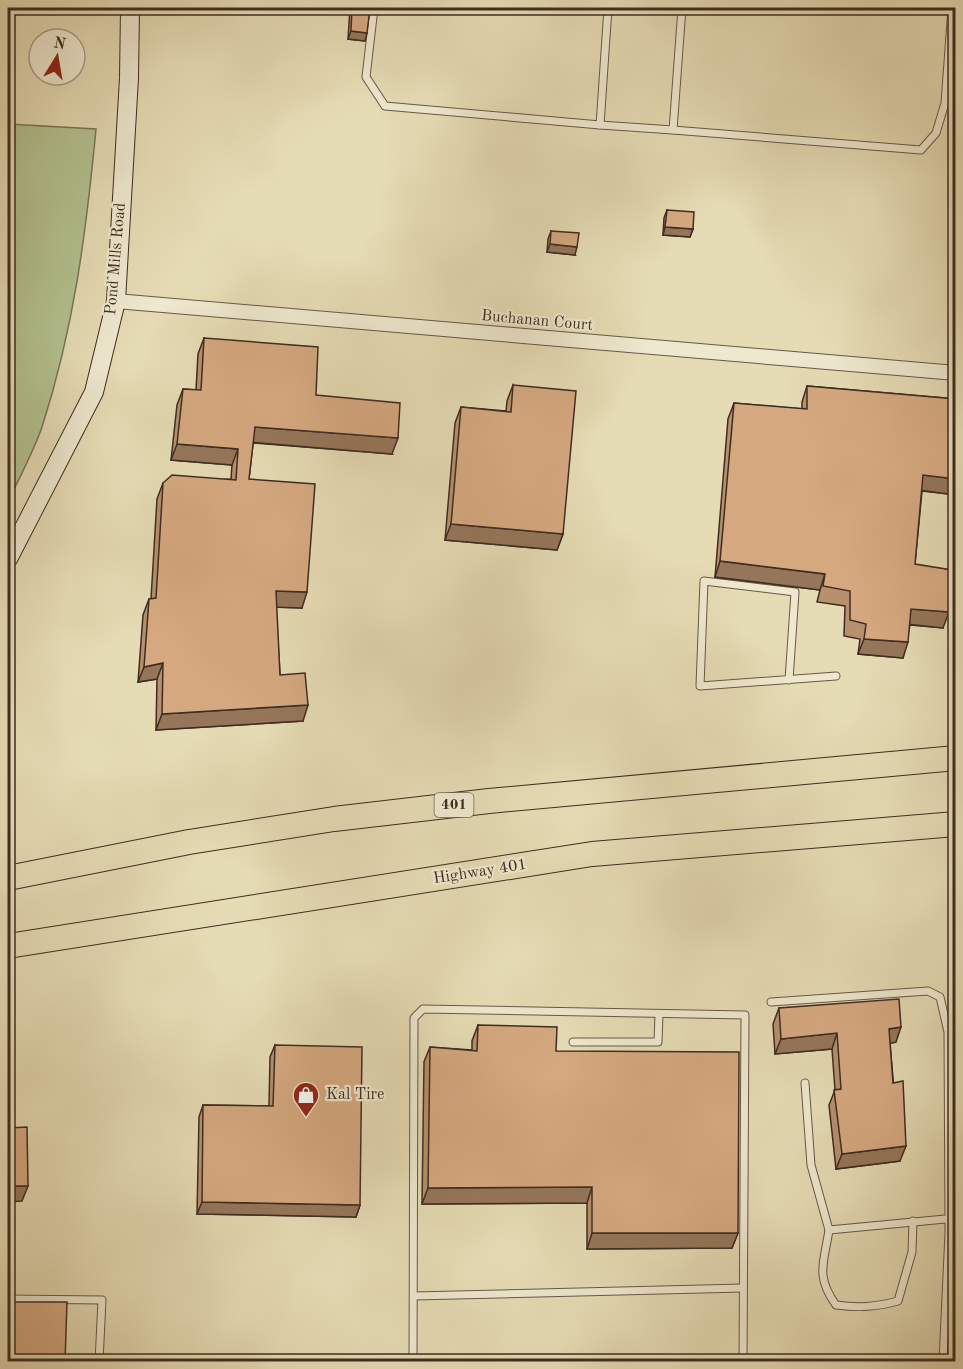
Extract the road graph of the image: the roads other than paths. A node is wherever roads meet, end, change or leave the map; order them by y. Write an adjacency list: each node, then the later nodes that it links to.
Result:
1 (129, 8): 8 (main road, Pond Mills Road)
2 (374, 8): 6 (lane)
3 (608, 8): 6 (lane)
4 (682, 8): 7 (lane)
5 (952, 8): 7 (lane)
6 (600, 125): 7 (lane)
7 (673, 130)
8 (116, 301): 9 (street, Buchanan Court); 10 (main road, Pond Mills Road)
9 (956, 373)
10 (8, 559)
11 (836, 676): 12 (lane)
12 (789, 680): 12 (lane)
13 (956, 752): 15 (highway)
14 (956, 758): 15 (highway, 401)
15 (904, 761): 17 (highway, 401)
16 (956, 824): 18 (highway, Highway 401)
17 (8, 878)
18 (8, 946)
19 (771, 1002): 22 (lane)
20 (659, 1014): 21 (lane); 27 (lane); 28 (lane)
21 (573, 1042)
22 (952, 1042): 24 (lane)
23 (805, 1083): 26 (lane)
24 (952, 1218): 25 (lane); 33 (lane)
25 (913, 1221): 26 (lane); 26 (lane)
26 (829, 1230)
27 (743, 1288): 28 (lane); 32 (lane)
28 (414, 1296): 31 (lane)
29 (8, 1299): 30 (lane)
30 (99, 1362)
31 (414, 1362)
32 (743, 1362)
33 (943, 1362)

